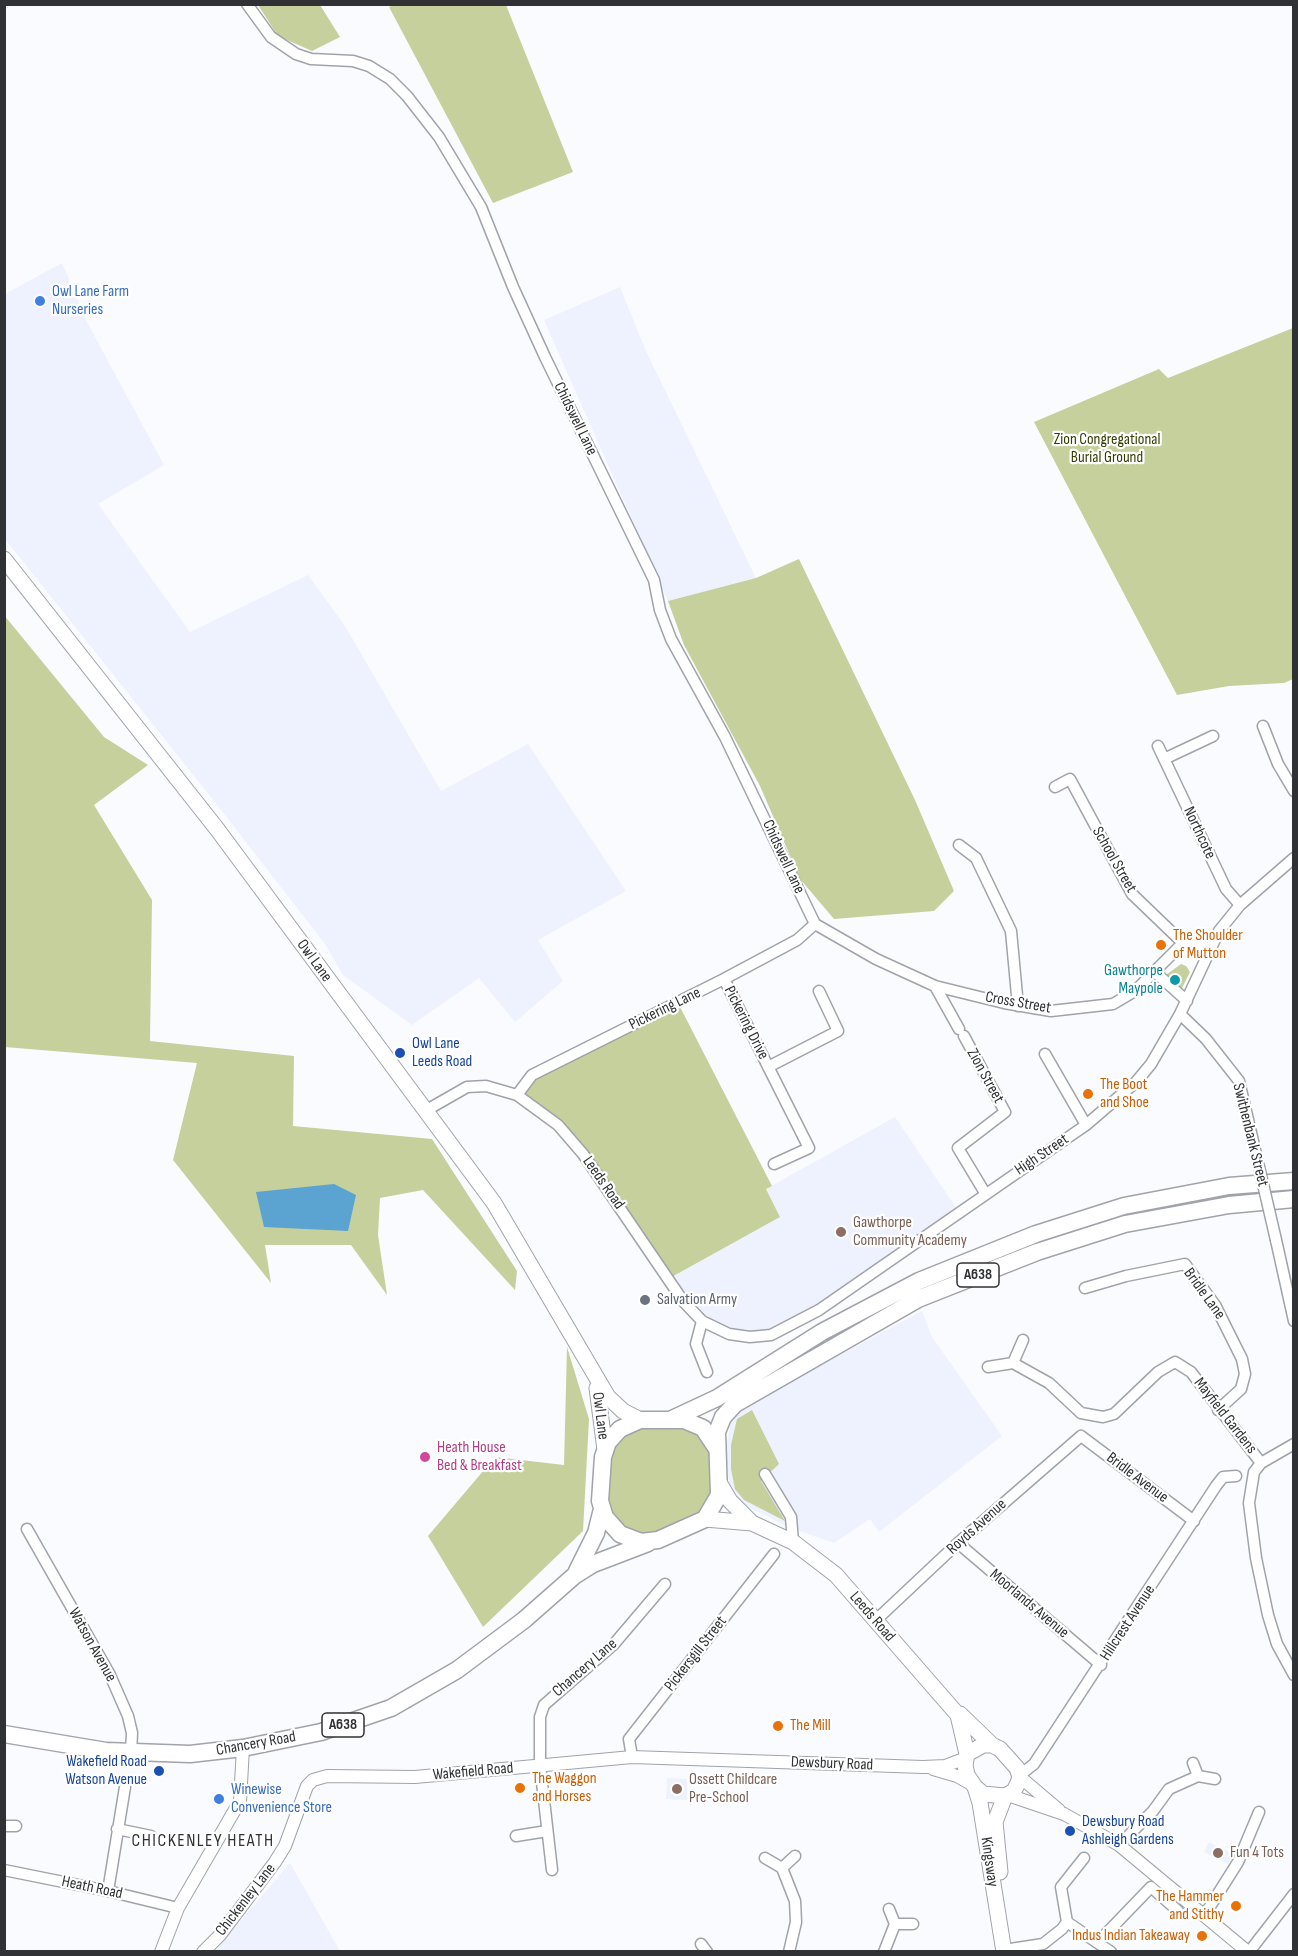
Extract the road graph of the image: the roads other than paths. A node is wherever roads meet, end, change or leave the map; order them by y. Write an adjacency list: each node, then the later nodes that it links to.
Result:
1 (247, 4): 12 (street, Chidswell Lane)
2 (4, 559): 25 (main road, Owl Lane)
3 (1263, 726): 8 (street)
4 (1213, 736): 6 (street)
5 (1158, 746): 6 (street, Northcote)
6 (1164, 759): 11 (street, Northcote)
7 (1055, 787): 13 (street, School Street)
8 (1293, 791)
9 (959, 845): 20 (street)
10 (1293, 858): 11 (street, High Street)
11 (1240, 904): 14 (street, High Street)
12 (815, 924): 16 (street, Pickering Lane); 17 (street, Cross Street)
13 (1184, 943): 14 (street); 15 (street, Cross Street)
14 (1211, 948): 19 (street, High Street)
15 (1155, 972): 19 (street); 20 (street, Cross Street)
16 (724, 979): 23 (street, Pickering Drive); 24 (street, Pickering Lane)
17 (935, 986): 20 (street, Cross Street); 29 (street, Zion Street)
18 (819, 991): 23 (street, Pickering Drive)
19 (1187, 1001): 21 (street, High Street)
20 (1018, 1006)
21 (1180, 1014): 26 (street, High Street); 33 (street, Swithenbank Street, bridge)
22 (1045, 1054): 26 (street)
23 (768, 1067): 27 (street, Pickering Drive)
24 (517, 1095): 25 (street, Leeds Road); 32 (street, Leeds Road)
25 (425, 1111): 38 (main road, Owl Lane)
26 (1086, 1125): 29 (street, High Street)
27 (774, 1164)
28 (1293, 1180): 40 (highway, A638)
29 (985, 1193): 32 (street, High Street)
30 (1293, 1199): 44 (highway, A638)
31 (1085, 1288): 39 (street, Bridle Lane)
32 (702, 1321): 37 (street)
33 (1293, 1321)
34 (1023, 1340): 35 (street)
35 (1013, 1363): 36 (street); 39 (street, Mayfield Gardens)
36 (988, 1366)
37 (707, 1372)
38 (596, 1381): 41 (main road, Owl Lane); 45 (main road, Owl Lane)
39 (1218, 1410): 46 (street, Mayfield Gardens)
40 (672, 1419): 41 (highway, A638); 44 (highway, A638)
41 (640, 1420): 45 (highway, A638)
42 (1081, 1436): 52 (street, Bridle Avenue); 58 (street, Royds Avenue)
43 (1293, 1444): 46 (street)
44 (717, 1449): 49 (highway, A638)
45 (604, 1450): 50 (highway, A638)
46 (1261, 1462): 65 (street)
47 (765, 1474): 56 (street)
48 (1236, 1476): 52 (street, Hillcrest Avenue)
49 (720, 1484): 51 (highway, A638); 53 (main road, Leeds Road)
50 (602, 1509): 55 (highway, A638); 61 (highway, Chancery Road / A638)
51 (705, 1519): 53 (main road, Leeds Road); 55 (highway, A638)
52 (1194, 1521): 64 (street, Hillcrest Avenue)
53 (752, 1523): 56 (main road, Leeds Road)
54 (27, 1529): 57 (street, Watson Avenue)
55 (652, 1541): 61 (highway, Chancery Road / A638)
56 (793, 1542): 63 (main road, Leeds Road)
57 (34, 1543): 59 (street); 70 (street, Watson Avenue)
58 (958, 1543): 63 (street, Royds Avenue); 64 (street, Moorlands Avenue)
59 (23, 1549)
60 (774, 1554): 72 (street, Pickersgill Street)
61 (574, 1576): 69 (highway, Chancery Road / A638)
62 (665, 1584): 74 (street, Chancery Lane)
63 (875, 1621): 66 (main road, Leeds Road)
64 (1101, 1665): 76 (street, Hillcrest Avenue)
65 (1293, 1675)
66 (945, 1700): 68 (main road, Leeds Road); 71 (main road, Leeds Road)
67 (4, 1734): 70 (highway, Chancery Road / A638)
68 (992, 1745): 71 (main road); 76 (main road)
69 (243, 1748): 70 (highway, Chancery Road / A638); 98 (street)
70 (131, 1753)
71 (967, 1756): 75 (street, Dewsbury Road); 80 (main road)
72 (632, 1757): 74 (street, Wakefield Road); 75 (street, Dewsbury Road)
73 (1193, 1763): 77 (street)
74 (540, 1765): 79 (street, Wakefield Road); 86 (street, Chancery Lane)
75 (923, 1767): 80 (street, Dewsbury Road)
76 (1020, 1776): 82 (main road); 84 (street)
77 (1198, 1776): 78 (street); 89 (street)
78 (1215, 1779)
79 (313, 1780): 108 (street, Chickenley Lane)
80 (974, 1786): 82 (main road); 106 (main road, Kingsway)
81 (125, 1787): 85 (street)
82 (1006, 1795): 84 (street); 106 (main road, Kingsway)
83 (1258, 1812): 101 (street)
84 (1064, 1814): 89 (street)
85 (117, 1829): 87 (street); 96 (street)
86 (547, 1831): 88 (street); 95 (street, Chancery Lane)
87 (151, 1836)
88 (516, 1836)
89 (1119, 1845): 101 (street)
90 (795, 1856): 93 (street)
91 (765, 1858): 93 (street)
92 (1084, 1858): 102 (street)
93 (782, 1868): 109 (street)
94 (4, 1870): 96 (street, Heath Road)
95 (552, 1870)
96 (108, 1891): 98 (street, Heath Road)
97 (1293, 1894): 112 (street)
98 (178, 1908): 107 (street)
99 (889, 1909): 103 (street)
100 (1178, 1911): 105 (street)
101 (1204, 1916): 112 (street)
102 (1067, 1922): 105 (street); 106 (street)
103 (895, 1924): 104 (street); 110 (street)
104 (913, 1924)
105 (1100, 1941): 111 (street)
106 (1004, 1946)
107 (161, 1952)
108 (202, 1952)
109 (789, 1952)
110 (884, 1952)
111 (1111, 1952)
112 (1249, 1952)

